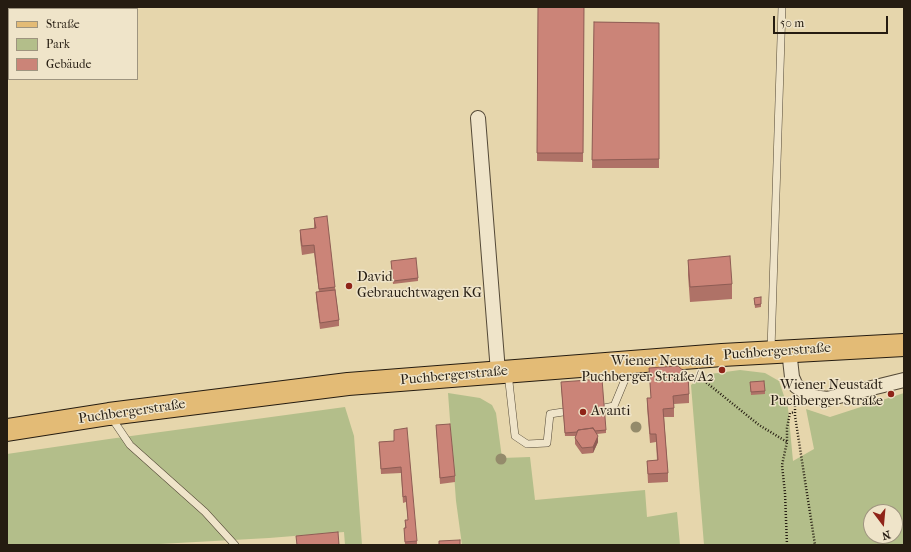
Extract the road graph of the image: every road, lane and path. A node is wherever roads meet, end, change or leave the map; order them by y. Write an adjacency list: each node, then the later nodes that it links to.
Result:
1 (782, 7): 4 (lane)
2 (478, 118): 7 (street)
3 (904, 345): 4 (main road, Puchbergerstraße)
4 (780, 351): 5 (main road, Puchbergerstraße); 9 (street)
5 (691, 357): 6 (main road, Puchbergerstraße); 15 (path)
6 (633, 362): 7 (main road, Puchbergerstraße); 10 (lane)
7 (503, 371): 11 (lane); 13 (main road, Puchbergerstraße)
8 (904, 380): 9 (street)
9 (796, 386): 12 (path)
10 (604, 408)
11 (563, 412)
12 (795, 412): 15 (path); 18 (path)
13 (109, 414): 14 (main road, Puchbergerstraße); 16 (lane)
14 (7, 430)
15 (787, 442): 17 (path)
16 (235, 545)
17 (787, 545)
18 (815, 545)

